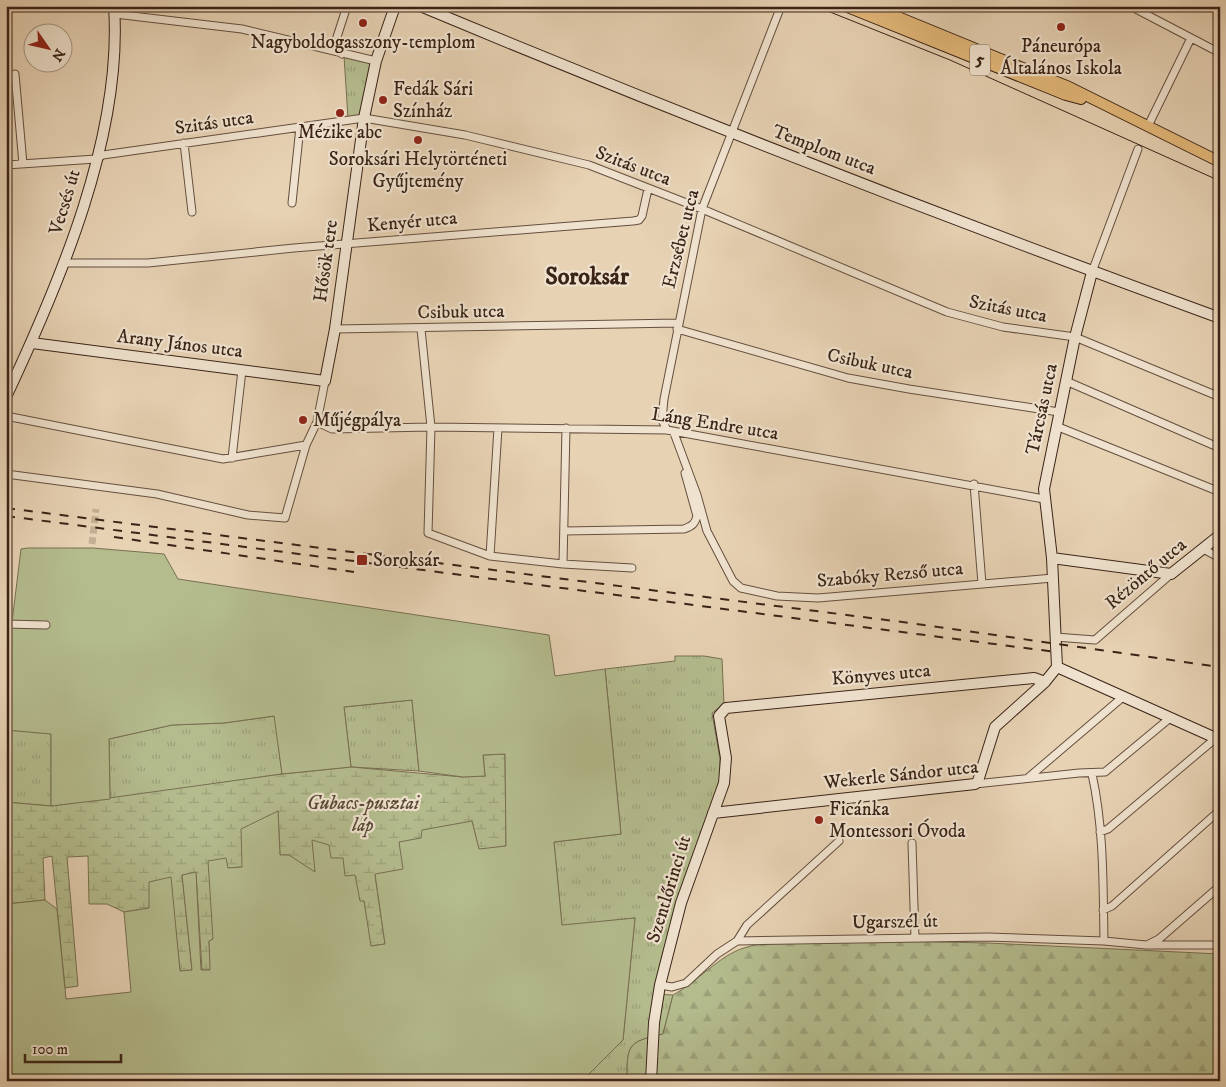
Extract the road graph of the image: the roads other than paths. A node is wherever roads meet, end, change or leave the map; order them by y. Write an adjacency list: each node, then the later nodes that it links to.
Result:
1 (347, 6): 11 (street)
2 (395, 6): 12 (street, Hősök tere)
3 (420, 6): 18 (street, Templom utca)
4 (781, 6): 18 (street, Erzsébet utca)
5 (845, 6): 14 (main road, 5)
6 (871, 6): 14 (main road, 5)
7 (1130, 6): 9 (street)
8 (115, 10): 11 (street); 21 (street, Vecsés út)
9 (1191, 38): 10 (street); 16 (street)
10 (1220, 53)
11 (342, 54): 12 (street)
12 (376, 61): 15 (street, Hősök tere)
13 (6, 77): 23 (street)
14 (1097, 102): 16 (main road, 5)
15 (364, 118): 17 (street, Szitás utca); 25 (street, Szitás utca); 29 (street, Hősök tere)
16 (1148, 126): 22 (main road, 5)
17 (300, 127): 19 (street, Szitás utca); 26 (street)
18 (732, 133): 27 (street, Erzsébet utca); 31 (street, Templom utca)
19 (184, 144): 21 (street, Szitás utca); 28 (street)
20 (1138, 149): 31 (street, Tárcsás utca)
21 (96, 160): 23 (street, Szitás utca); 30 (street, Vecsés út)
22 (1220, 162)
23 (23, 164): 24 (street, Szitás utca)
24 (6, 165)
25 (648, 189): 27 (street, Szitás utca); 29 (street, Kenyér utca)
26 (292, 203)
27 (702, 210): 33 (street, Erzsébet utca); 36 (street, Szitás utca)
28 (192, 212)
29 (346, 244): 30 (street, Kenyér utca); 34 (street, Hősök tere)
30 (64, 263): 37 (street, Vecsés út)
31 (1092, 272): 32 (street, Templom utca); 36 (street, Tárcsás utca)
32 (1220, 318)
33 (678, 326): 35 (street, Csibuk utca); 44 (street, Csibuk utca); 51 (street, Erzsébet utca)
34 (335, 329): 35 (street, Csibuk utca); 40 (street, Hősök tere)
35 (421, 329): 48 (street)
36 (1075, 337): 41 (street, Tárcsás utca); 43 (street, Szitás utca)
37 (32, 342): 38 (street, Arany János utca); 39 (street, Vecsés út)
38 (242, 370): 40 (street, Arany János utca); 54 (street)
39 (11, 376): 42 (street, Vecsés út)
40 (325, 380): 46 (street, Hősök tere)
41 (1066, 381): 44 (street, Tárcsás utca); 53 (street)
42 (6, 397)
43 (1220, 397)
44 (1059, 412): 47 (street, Tárcsás utca)
45 (6, 416): 54 (street)
46 (317, 422): 48 (street, Láng Endre utca); 52 (street, Hősök tere)
47 (1056, 426): 58 (street); 59 (street, Tárcsás utca)
48 (431, 427): 49 (street, Láng Endre utca); 63 (street)
49 (498, 428): 50 (street, Láng Endre utca); 63 (street)
50 (566, 428): 51 (street, Láng Endre utca); 60 (street)
51 (670, 432): 55 (street, Erzsébet utca); 57 (street, Láng Endre utca)
52 (306, 445): 54 (street); 56 (street, Hősök tere)
53 (1220, 448)
54 (232, 458)
55 (687, 465): 60 (street); 70 (street, Erzsébet utca)
56 (6, 474)
57 (974, 484): 59 (street, Láng Endre utca); 71 (street)
58 (1220, 492)
59 (1044, 499): 64 (street, Tárcsás utca)
60 (564, 531): 66 (street)
61 (1220, 534): 62 (street, Rézöntő utca)
62 (1203, 549): 65 (street); 68 (street, Rézöntő utca)
63 (490, 556): 66 (street)
64 (1052, 558): 68 (street); 69 (street, Tárcsás utca)
65 (1220, 558)
66 (563, 564): 67 (street)
67 (632, 568)
68 (1170, 574): 74 (street, Rézöntő utca)
69 (1053, 578): 71 (street, Szabóky Rezső utca); 74 (street, Tárcsás utca)
70 (733, 581): 71 (street, Szabóky Rezső utca)
71 (982, 584)
72 (6, 624): 73 (street)
73 (46, 625)
74 (1055, 637): 75 (street, Tárcsás utca)
75 (1057, 667): 76 (street); 77 (street)
76 (1045, 682): 78 (street, Könyves utca); 83 (street)
77 (1124, 696): 79 (street); 82 (street)
78 (721, 711): 85 (street, Szentlőrinci út)
79 (1170, 718): 80 (street); 81 (street)
80 (1218, 739): 86 (street)
81 (1092, 774): 82 (street, Wekerle Sándor utca); 86 (street)
82 (1028, 778): 83 (street, Wekerle Sándor utca)
83 (975, 784): 85 (street, Wekerle Sándor utca)
84 (1220, 810): 90 (street)
85 (713, 813): 96 (street, Szentlőrinci út)
86 (1100, 832): 90 (street)
87 (839, 841): 92 (street)
88 (912, 843): 91 (street)
89 (1220, 886): 94 (street)
90 (1103, 910): 93 (street)
91 (915, 938): 92 (street, Ugarszél út); 93 (street, Ugarszél út)
92 (737, 941): 96 (street)
93 (1104, 941): 94 (street, Ugarszél út)
94 (1146, 945): 95 (street, Ugarszél út)
95 (1220, 945)
96 (660, 985): 97 (street, Szentlőrinci út)
97 (651, 1081)

